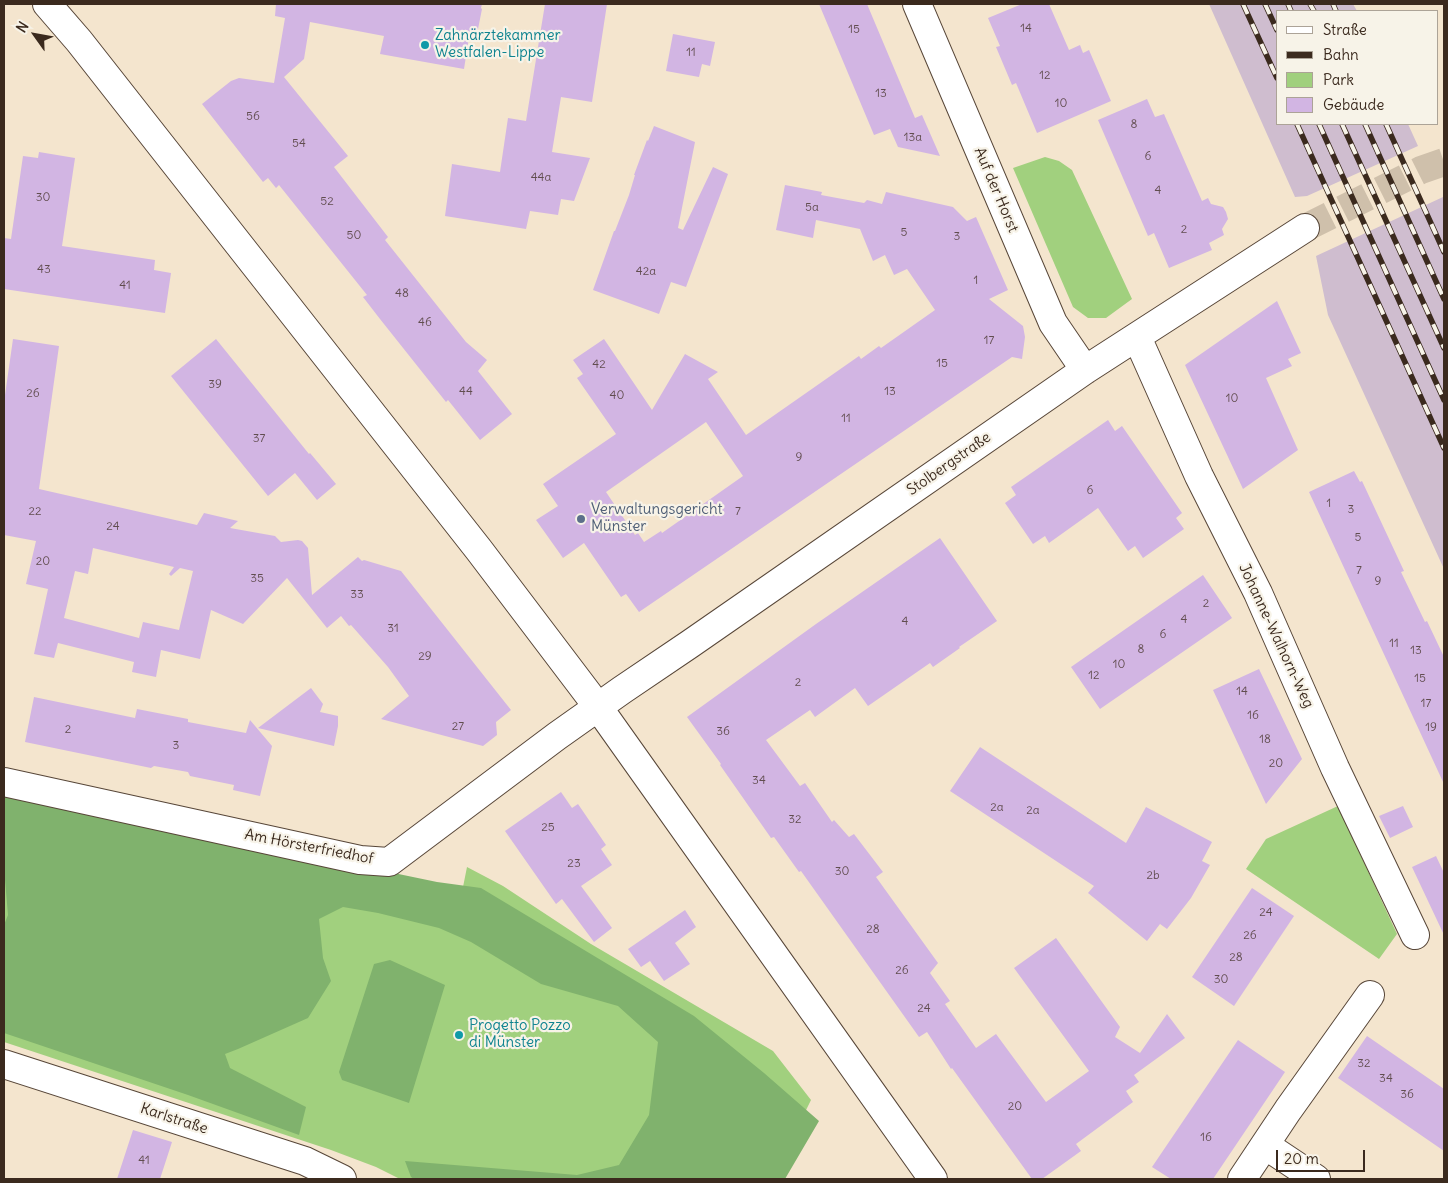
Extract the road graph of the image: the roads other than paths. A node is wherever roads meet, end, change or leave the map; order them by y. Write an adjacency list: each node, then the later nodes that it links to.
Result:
1 (47, 4): 6 (street)
2 (917, 4): 5 (street, Auf der Horst)
3 (1305, 228): 4 (street, Stolbergstraße)
4 (1137, 337): 5 (street, Stolbergstraße); 8 (street, Johanne-Walhorn-Weg)
5 (1085, 370): 6 (street, Stolbergstraße)
6 (598, 707): 7 (street, Am Hörsterfriedhof); 14 (street)
7 (4, 782)
8 (1415, 935)
9 (1370, 995): 11 (street)
10 (4, 1064): 12 (street, Karlstraße)
11 (1265, 1145): 15 (street); 16 (street)
12 (302, 1170): 13 (street, Karlstraße)
13 (342, 1179)
14 (933, 1179)
15 (1242, 1179)
16 (1316, 1179)

